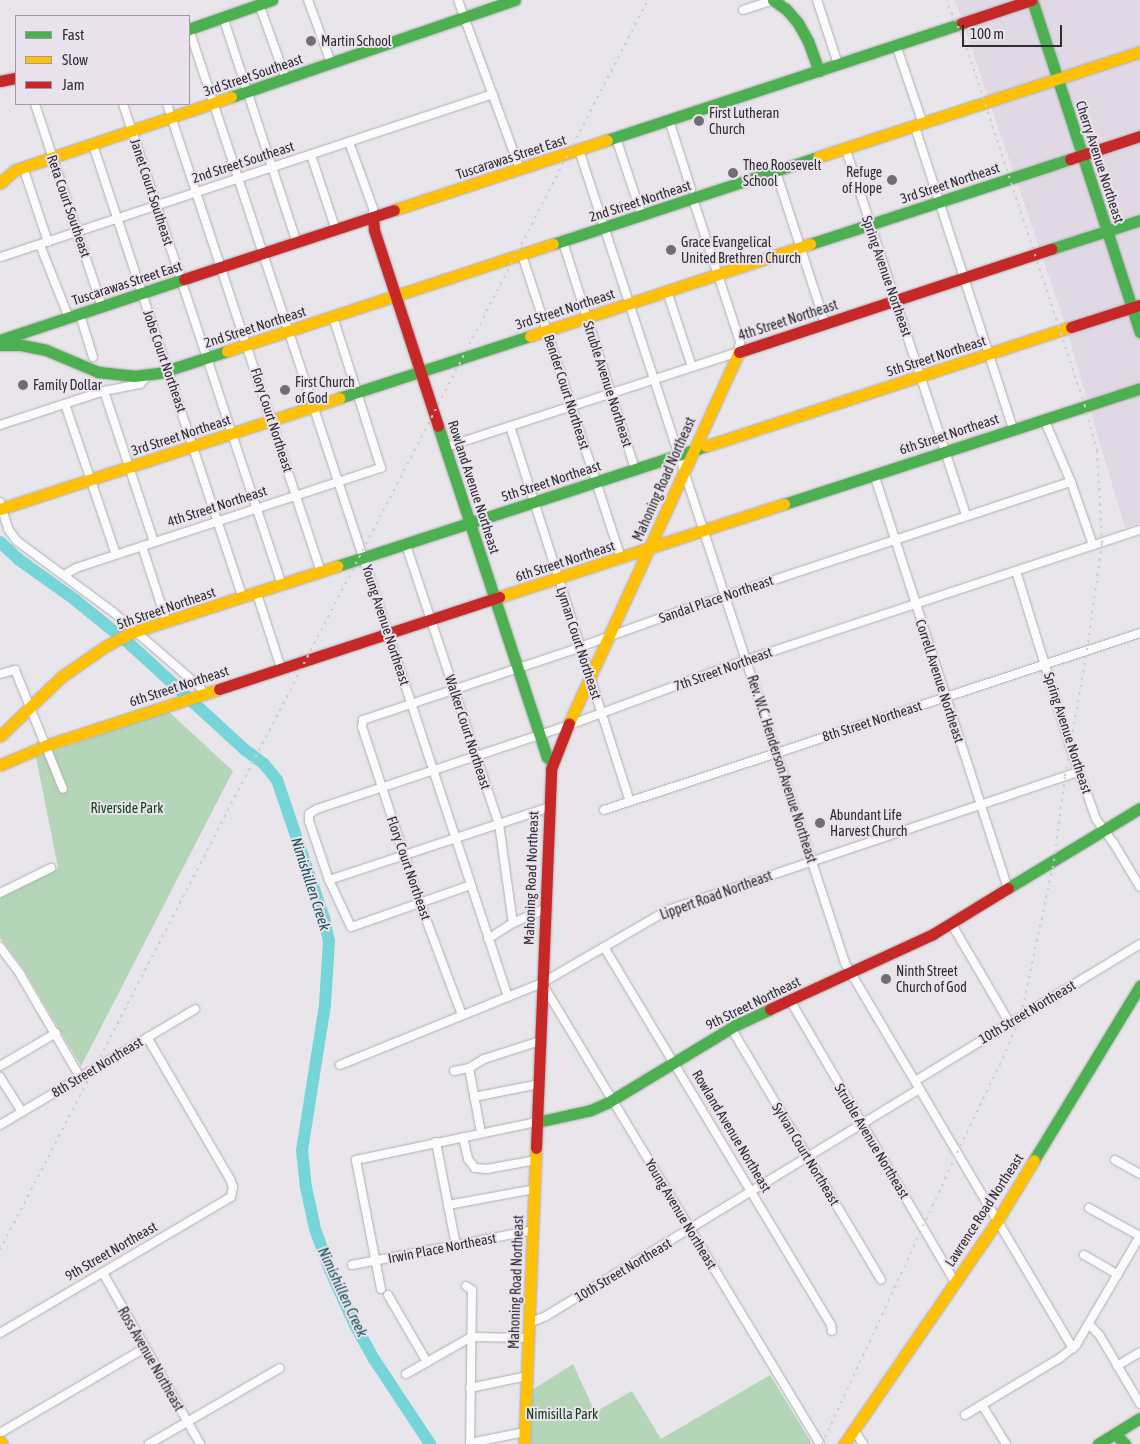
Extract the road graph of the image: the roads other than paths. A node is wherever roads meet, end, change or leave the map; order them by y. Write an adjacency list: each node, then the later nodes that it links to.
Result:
1 (272, 0): 8 (street)
2 (308, 0): 16 (street)
3 (458, 0): 11 (street)
4 (515, 0): 11 (street, 3rd Street Southeast)
5 (773, 0): 9 (street); 18 (street)
6 (817, 0): 17 (street)
7 (1032, 0): 14 (street, Tuscarawas Street East); 21 (street, Cherry Avenue Northeast)
8 (259, 4): 10 (street); 20 (street)
9 (743, 10)
10 (223, 17): 12 (street); 23 (street)
11 (464, 17): 16 (street, 3rd Street Southeast); 24 (street)
12 (190, 29)
13 (190, 32): 25 (street, Young Avenue Northeast)
14 (896, 45): 17 (street, Tuscarawas Street East); 31 (street)
15 (1140, 52): 21 (street, 2nd Street Northeast)
16 (331, 63): 20 (street, 3rd Street Southeast)
17 (838, 64): 18 (street, Tuscarawas Street East)
18 (819, 71): 30 (street, Tuscarawas Street East)
19 (15, 78): 22 (street)
20 (286, 79): 23 (street, 3rd Street Southeast)
21 (1058, 79): 31 (street, 2nd Street Northeast); 40 (street, Cherry Avenue Northeast)
22 (0, 80)
23 (248, 92): 25 (street, 3rd Street Southeast); 42 (street)
24 (493, 94): 35 (street, 2nd Street Southeast); 44 (street)
25 (214, 104): 29 (street, 3rd Street Southeast); 47 (street, Young Avenue Northeast)
26 (35, 105): 41 (street, Reta Court Southeast)
27 (123, 105): 32 (street, Janet Court Southeast)
28 (167, 105): 29 (street, Flory Court Northeast)
29 (172, 118): 32 (street, 3rd Street Southeast); 49 (street, Flory Court Northeast)
30 (669, 120): 34 (street, Tuscarawas Street East); 50 (street)
31 (919, 125): 38 (street, 2nd Street Northeast); 51 (street)
32 (132, 132): 36 (street, 3rd Street Southeast); 52 (street, Janet Court Southeast)
33 (1140, 136): 40 (street, 3rd Street Northeast)
34 (616, 138): 37 (street, Tuscarawas Street East); 53 (street)
35 (349, 142): 39 (street, 2nd Street Southeast); 54 (street)
36 (93, 145): 41 (street, 3rd Street Southeast); 55 (street, Jobe Court Northeast)
37 (579, 150): 44 (street, Tuscarawas Street East); 58 (street, Rev. W.C. Henderson Avenue Northeast)
38 (846, 150): 45 (street, 2nd Street Northeast); 57 (street, Spring Avenue Northeast)
39 (311, 155): 42 (street, 2nd Street Southeast); 59 (street)
40 (1082, 155): 51 (street, 3rd Street Northeast); 60 (street, Cherry Avenue Northeast)
41 (52, 158): 43 (street, 3rd Street Southeast); 61 (street, Reta Court Southeast)
42 (272, 168): 47 (street, 2nd Street Southeast); 64 (street)
43 (19, 169): 46 (street, 3rd Street Southeast); 48 (street); 63 (street)
44 (520, 169): 54 (street, Tuscarawas Street East)
45 (776, 172): 50 (street, 2nd Street Northeast); 65 (street)
46 (0, 176)
47 (239, 179): 49 (street, 2nd Street Southeast); 66 (street, Young Avenue Northeast)
48 (0, 183)
49 (196, 192): 52 (street, 2nd Street Southeast); 69 (street, Flory Court Northeast)
50 (692, 194): 53 (street, 2nd Street Northeast); 70 (street)
51 (939, 202): 57 (street, 3rd Street Northeast); 71 (street)
52 (157, 205): 55 (street, 2nd Street Southeast); 72 (street, Janet Court Southeast)
53 (642, 216): 58 (street, 2nd Street Northeast)
54 (373, 218): 59 (street, Tuscarawas Street East); 75 (street, Rowland Avenue Northeast)
55 (118, 219): 61 (street, 2nd Street Southeast); 74 (street, Jobe Court Northeast)
56 (1140, 220): 60 (street, 4th Street Northeast)
57 (870, 225): 65 (street, 3rd Street Northeast); 76 (street, Spring Avenue Northeast)
58 (605, 228): 62 (street, 2nd Street Northeast); 77 (street, Rev. W.C. Henderson Avenue Northeast)
59 (336, 230): 64 (street, Tuscarawas Street East)
60 (1107, 231): 71 (street, 4th Street Northeast); 78 (street, Cherry Avenue Northeast)
61 (78, 232): 63 (street, 2nd Street Southeast); 79 (street, Reta Court Southeast)
62 (563, 242): 67 (street, 2nd Street Northeast); 82 (street, Struble Avenue Northeast)
63 (44, 243): 68 (street, 2nd Street Southeast); 80 (street)
64 (297, 243): 66 (street, Tuscarawas Street East)
65 (800, 247): 70 (street, 3rd Street Northeast); 83 (street)
66 (264, 254): 69 (street, Tuscarawas Street East); 84 (street, Young Avenue Northeast)
67 (522, 255): 75 (street, 2nd Street Northeast); 85 (street, Bender Court Northeast)
68 (1, 257)
69 (222, 268): 72 (street, Tuscarawas Street East); 89 (street, Flory Court Northeast)
70 (718, 274): 73 (street, 3rd Street Northeast); 90 (street)
71 (964, 277): 76 (street, 4th Street Northeast); 91 (street)
72 (182, 281): 74 (street, Tuscarawas Street East); 93 (street, Janet Court Southeast)
73 (667, 291): 77 (street, 3rd Street Northeast); 94 (street)
74 (143, 294): 79 (street, Tuscarawas Street East); 95 (street, Jobe Court Northeast)
75 (396, 296): 81 (street, 2nd Street Northeast); 96 (street, Rowland Avenue Northeast)
76 (895, 300): 83 (street, 4th Street Northeast); 98 (street, Spring Avenue Northeast)
77 (629, 304): 82 (street, 3rd Street Northeast); 99 (street, Rev. W.C. Henderson Avenue Northeast)
78 (1136, 306): 86 (street, Cherry Avenue Northeast); 91 (street, 5th Street Northeast)
79 (102, 307): 80 (street, Tuscarawas Street East)
80 (74, 316): 87 (street, Tuscarawas Street East); 92 (street)
81 (333, 317): 84 (street, 2nd Street Northeast); 102 (street)
82 (587, 318): 85 (street, 3rd Street Northeast); 103 (street, Struble Avenue Northeast)
83 (825, 323): 90 (street, 4th Street Northeast)
84 (289, 331): 89 (street, 2nd Street Northeast); 106 (street, Young Avenue Northeast)
85 (548, 331): 96 (street, 3rd Street Northeast); 105 (street, Bender Court Northeast)
86 (1140, 332)
87 (0, 340)
88 (0, 345): 97 (street, 2nd Street Northeast)
89 (247, 345): 93 (street, 2nd Street Northeast); 108 (street, Flory Court Northeast)
90 (738, 352): 94 (street, 4th Street Northeast); 115 (street, Mahoning Road Northeast)
91 (989, 355): 98 (street, 5th Street Northeast); 111 (street)
92 (94, 357)
93 (208, 358): 95 (street, 2nd Street Northeast); 112 (street, Janet Court Southeast)
94 (692, 368): 99 (street, 4th Street Northeast)
95 (168, 370): 97 (street, 2nd Street Northeast); 113 (street, Jobe Court Northeast)
96 (421, 372): 102 (street, 3rd Street Northeast); 114 (street, Rowland Avenue Northeast)
97 (148, 375): 101 (street, 2nd Street Northeast)
98 (921, 376): 115 (street, 5th Street Northeast); 116 (street, Spring Avenue Northeast)
99 (654, 380): 103 (street, 4th Street Northeast); 117 (street, Rev. W.C. Henderson Avenue Northeast)
100 (1140, 388): 107 (street, 6th Street Northeast)
101 (104, 391): 104 (street, 2nd Street Northeast); 118 (street)
102 (358, 393): 106 (street, 3rd Street Northeast); 123 (street, 4th Street Northeast)
103 (611, 393): 105 (street, 4th Street Northeast); 119 (street, Struble Avenue Northeast)
104 (65, 404): 109 (street, 2nd Street Northeast); 122 (street)
105 (572, 406): 110 (street, 4th Street Northeast); 124 (street, Bender Court Northeast)
106 (315, 408): 108 (street, 3rd Street Northeast); 123 (street, Young Avenue Northeast)
107 (1044, 419): 111 (street, 6th Street Northeast); 125 (street)
108 (272, 421): 112 (street, 3rd Street Northeast); 126 (street, Flory Court Northeast)
109 (0, 425)
110 (510, 426): 114 (street, 4th Street Northeast); 127 (street, Lyman Court Northeast)
111 (1013, 429): 116 (street, 6th Street Northeast)
112 (233, 434): 113 (street, 3rd Street Northeast); 129 (street, Janet Court Southeast)
113 (193, 446): 118 (street, 3rd Street Northeast); 131 (street, Jobe Court Northeast)
114 (446, 447): 132 (street, Rowland Avenue Northeast)
115 (694, 450): 117 (street, 5th Street Northeast); 120 (street, Mahoning Road Northeast)
116 (945, 450): 121 (street, 6th Street Northeast); 130 (street, Spring Avenue Northeast)
117 (678, 454): 119 (street, 5th Street Northeast); 120 (street, Rev. W.C. Henderson Avenue Northeast)
118 (129, 467): 122 (street, 3rd Street Northeast); 136 (street)
119 (635, 469): 124 (street, 5th Street Northeast)
120 (684, 472): 133 (street, Rev. W.C. Henderson Avenue Northeast); 140 (street, Mahoning Road Northeast)
121 (874, 474): 133 (street, 6th Street Northeast); 135 (street, Correll Avenue Northeast)
122 (91, 480): 128 (street, 3rd Street Northeast); 141 (street)
123 (340, 482): 126 (street, 4th Street Northeast); 143 (street, Young Avenue Northeast)
124 (597, 482): 127 (street, 5th Street Northeast); 142 (street, Bender Court Northeast)
125 (1071, 482): 130 (street, Sandal Place Northeast); 138 (street)
126 (297, 496): 129 (street, 4th Street Northeast); 145 (street, Flory Court Northeast)
127 (535, 503): 132 (street, 5th Street Northeast); 147 (street, Lyman Court Northeast)
128 (1, 507): 146 (street)
129 (257, 509): 131 (street, 4th Street Northeast); 148 (street, Janet Court Southeast)
130 (966, 516): 135 (street, Sandal Place Northeast)
131 (218, 521): 136 (street, 4th Street Northeast); 151 (street, Jobe Court Northeast)
132 (470, 524): 137 (street, 5th Street Northeast); 152 (street, Rowland Avenue Northeast)
133 (703, 530): 140 (street, 6th Street Northeast); 150 (street, Rev. W.C. Henderson Avenue Northeast)
134 (1140, 530): 138 (street, 7th Street Northeast)
135 (895, 539): 150 (street, Sandal Place Northeast); 153 (street, Correll Avenue Northeast)
136 (154, 542): 139 (street, 4th Street Northeast)
137 (406, 545): 143 (street, 5th Street Northeast); 154 (street, Walker Court Northeast)
138 (1093, 545): 144 (street, 7th Street Northeast)
139 (142, 546): 141 (street, 4th Street Northeast); 155 (street)
140 (649, 548): 142 (street, 6th Street Northeast); 159 (street, Mahoning Road Northeast)
141 (116, 555): 146 (street, 4th Street Northeast)
142 (621, 558): 147 (street, 6th Street Northeast)
143 (364, 559): 145 (street, 5th Street Northeast); 157 (street, Young Avenue Northeast)
144 (1016, 571): 153 (street, 7th Street Northeast); 162 (street, Spring Avenue Northeast)
145 (321, 573): 148 (street, 5th Street Northeast)
146 (64, 575): 156 (street)
147 (559, 579): 152 (street, 6th Street Northeast); 160 (street, Lyman Court Northeast)
148 (282, 586): 149 (street, 5th Street Northeast)
149 (257, 594): 151 (street, 5th Street Northeast); 163 (street)
150 (725, 596): 159 (street, Sandal Place Northeast); 161 (street, Rev. W.C. Henderson Avenue Northeast)
151 (243, 598): 155 (street, 5th Street Northeast)
152 (496, 599): 154 (street, 6th Street Northeast); 164 (street, Rowland Avenue Northeast)
153 (916, 604): 161 (street, 7th Street Northeast); 169 (street, Correll Avenue Northeast)
154 (432, 620): 157 (street, 6th Street Northeast); 167 (street, Walker Court Northeast)
155 (167, 623): 156 (street, 5th Street Northeast)
156 (133, 632): 168 (street); 171 (street, 5th Street Northeast)
157 (389, 633): 163 (street, 6th Street Northeast); 170 (street, Young Avenue Northeast)
158 (1140, 633): 162 (street, 8th Street Northeast)
159 (609, 637): 160 (street, Sandal Place Northeast); 166 (street, Mahoning Road Northeast)
160 (581, 647): 164 (street, Sandal Place Northeast); 166 (street, Lyman Court Northeast)
161 (746, 660): 172 (street, 7th Street Northeast); 178 (street, Rev. W.C. Henderson Avenue Northeast)
162 (1046, 664): 169 (street, 8th Street Northeast); 183 (street, Spring Avenue Northeast)
163 (281, 668): 168 (street, 6th Street Northeast)
164 (518, 668): 167 (street, Sandal Place Northeast); 175 (street, Rowland Avenue Northeast)
165 (0, 674): 171 (street)
166 (591, 677): 172 (street, Lyman Court Northeast); 174 (street, Mahoning Road Northeast)
167 (454, 690): 170 (street, Sandal Place Northeast); 179 (street, Walker Court Northeast)
168 (202, 694): 177 (street, 6th Street Northeast)
169 (945, 697): 178 (street, 8th Street Northeast); 187 (street, Correll Avenue Northeast)
170 (411, 703): 173 (street, Sandal Place Northeast); 182 (street, Young Avenue Northeast)
171 (30, 706): 176 (street, 5th Street Northeast); 177 (street)
172 (601, 712): 174 (street, 7th Street Northeast); 186 (street, Lyman Court Northeast)
173 (363, 720): 184 (street, Flory Court Northeast)
174 (569, 725): 175 (street, 7th Street Northeast); 180 (street, Mahoning Road Northeast)
175 (540, 735): 179 (street, 7th Street Northeast); 180 (street, Rowland Avenue Northeast)
176 (0, 736)
177 (47, 745): 181 (street, 6th Street Northeast); 185 (street)
178 (776, 753): 186 (street, 8th Street Northeast); 195 (street, Rev. W.C. Henderson Avenue Northeast)
179 (477, 756): 182 (street, 7th Street Northeast); 191 (street, Walker Court Northeast)
180 (552, 762): 188 (street, Mahoning Road Northeast)
181 (0, 765)
182 (433, 770): 184 (street, 7th Street Northeast); 193 (street, Young Avenue Northeast)
183 (1080, 772): 187 (street, Lippert Road Northeast); 192 (street, Spring Avenue Northeast)
184 (382, 787): 194 (street, Flory Court Northeast); 197 (street, 7th Street Northeast)
185 (63, 788)
186 (630, 801): 190 (street, 8th Street Northeast)
187 (980, 804): 195 (street, Lippert Road Northeast); 200 (street, Correll Avenue Northeast)
188 (550, 808): 191 (street); 203 (street, Mahoning Road Northeast)
189 (1140, 808): 192 (street, 9th Street Northeast)
190 (604, 810)
191 (499, 824): 193 (street); 204 (street, Walker Court Northeast)
192 (1103, 830): 199 (street, Spring Avenue Northeast); 200 (street, 9th Street Northeast)
193 (456, 838): 194 (street); 198 (street, Young Avenue Northeast)
194 (404, 855): 197 (street); 202 (street, Flory Court Northeast)
195 (812, 861): 209 (street, Lippert Road Northeast); 210 (street, Rev. W.C. Henderson Avenue Northeast)
196 (51, 868): 201 (street)
197 (329, 880): 202 (street)
198 (471, 885): 202 (street); 206 (street, Young Avenue Northeast)
199 (1140, 886)
200 (1008, 889): 205 (street, 9th Street Northeast)
201 (0, 893)
202 (420, 903): 216 (street, Flory Court Northeast)
203 (545, 909): 204 (street); 211 (street, Mahoning Road Northeast)
204 (513, 923): 206 (street)
205 (951, 923): 210 (street, 9th Street Northeast); 217 (street)
206 (488, 938): 213 (street, Young Avenue Northeast)
207 (1140, 944): 217 (street, 10th Street Northeast)
208 (0, 947): 219 (street)
209 (604, 947): 211 (street, Lippert Road Northeast); 222 (street, Rowland Avenue Northeast)
210 (850, 972): 214 (street, 9th Street Northeast); 229 (street, Rev. W.C. Henderson Avenue Northeast)
211 (542, 983): 213 (street, Lippert Road Northeast); 221 (street, Mahoning Road Northeast); 233 (street, Young Avenue Northeast)
212 (1140, 986): 249 (street, Lawrence Road Northeast)
213 (508, 997): 216 (street, Lippert Road Northeast)
214 (790, 1000): 218 (street, 9th Street Northeast); 236 (street, Struble Avenue Northeast)
215 (195, 1009): 220 (street, 8th Street Northeast)
216 (462, 1015): 223 (street, Lippert Road Northeast)
217 (1009, 1022): 229 (street, 10th Street Northeast)
218 (731, 1028): 222 (street, 9th Street Northeast); 241 (street, Sylvan Court Northeast)
219 (56, 1032): 224 (street); 228 (street)
220 (147, 1037): 228 (street, 8th Street Northeast); 257 (street, 9th Street Northeast)
221 (540, 1041): 225 (street); 230 (street, Mahoning Road Northeast)
222 (674, 1063): 233 (street, 9th Street Northeast); 246 (street, Rowland Avenue Northeast)
223 (340, 1065)
224 (0, 1066)
225 (469, 1068): 226 (street); 232 (street)
226 (454, 1071)
227 (0, 1076): 234 (street)
228 (80, 1077): 234 (street, 8th Street Northeast)
229 (914, 1080): 231 (street, Rev. W.C. Henderson Avenue Northeast)
230 (539, 1084): 232 (street); 235 (street, Mahoning Road Northeast)
231 (919, 1089): 236 (street, 10th Street Northeast); 249 (street, Rev. W.C. Henderson Avenue Northeast)
232 (474, 1097): 238 (street)
233 (613, 1100): 235 (street, 9th Street Northeast); 250 (street, Young Avenue Northeast)
234 (22, 1112): 237 (street, 8th Street Northeast)
235 (537, 1122): 238 (street, 9th Street Northeast); 242 (street, Mahoning Road Northeast)
236 (862, 1123): 241 (street, 10th Street Northeast); 260 (street, Struble Avenue Northeast)
237 (0, 1126)
238 (481, 1133): 239 (street, 9th Street Northeast)
239 (463, 1137): 240 (street, 9th Street Northeast); 242 (street)
240 (436, 1142): 247 (street); 255 (street, 9th Street Northeast)
241 (808, 1155): 246 (street, 10th Street Northeast); 259 (street, Sylvan Court Northeast)
242 (536, 1160): 245 (street, Mahoning Road Northeast)
243 (1115, 1160): 244 (street)
244 (1140, 1174)
245 (534, 1188): 247 (street); 251 (street, Mahoning Road Northeast)
246 (750, 1190): 250 (street, 10th Street Northeast); 266 (street, Rowland Avenue Northeast)
247 (448, 1206): 253 (street)
248 (1090, 1208): 252 (street)
249 (997, 1221): 260 (street, Lawrence Road Northeast); 271 (street, Rev. W.C. Henderson Avenue Northeast)
250 (689, 1228): 264 (street, 10th Street Northeast); 294 (street, Young Avenue Northeast)
251 (533, 1230): 253 (street, Irwin Place Northeast); 264 (street, Mahoning Road Northeast)
252 (1140, 1236): 258 (street)
253 (456, 1246): 255 (street, Irwin Place Northeast)
254 (1084, 1255): 258 (street)
255 (376, 1260): 256 (street, Irwin Place Northeast); 262 (street)
256 (352, 1265)
257 (103, 1273): 267 (street, 9th Street Northeast); 270 (street, Ross Avenue Northeast)
258 (1118, 1275): 265 (street)
259 (881, 1280)
260 (955, 1282): 284 (street, Lawrence Road Northeast)
261 (466, 1286): 268 (street)
262 (381, 1289)
263 (388, 1295): 273 (street)
264 (529, 1323): 269 (street, Mahoning Road Northeast)
265 (1089, 1324): 271 (street); 274 (street)
266 (832, 1331)
267 (0, 1333)
268 (471, 1337): 269 (street); 273 (street); 278 (street)
269 (529, 1338): 277 (street, Mahoning Road Northeast)
270 (145, 1348): 283 (street, Ross Avenue Northeast); 286 (street)
271 (1072, 1349): 280 (street)
272 (1140, 1352): 274 (street)
273 (427, 1362): 276 (street)
274 (1117, 1366): 279 (street)
275 (280, 1368): 283 (street)
276 (406, 1374)
277 (527, 1376): 278 (street); 285 (street, Mahoning Road Northeast)
278 (470, 1388): 292 (street)
279 (1140, 1404)
280 (982, 1405): 281 (street); 297 (street)
281 (965, 1415)
282 (1140, 1418): 287 (street)
283 (187, 1422): 290 (street); 291 (street, Ross Avenue Northeast)
284 (854, 1430): 295 (street, Lawrence Road Northeast); 296 (street)
285 (525, 1432): 292 (street); 293 (street, Mahoning Road Northeast)
286 (0, 1433)
287 (1115, 1434): 298 (street); 299 (street)
288 (0, 1441): 289 (street)
289 (2, 1444)
290 (149, 1444)
291 (200, 1444)
292 (470, 1444)
293 (524, 1444)
294 (820, 1444)
295 (844, 1444)
296 (862, 1444)
297 (1006, 1444)
298 (1098, 1444)
299 (1125, 1444)

